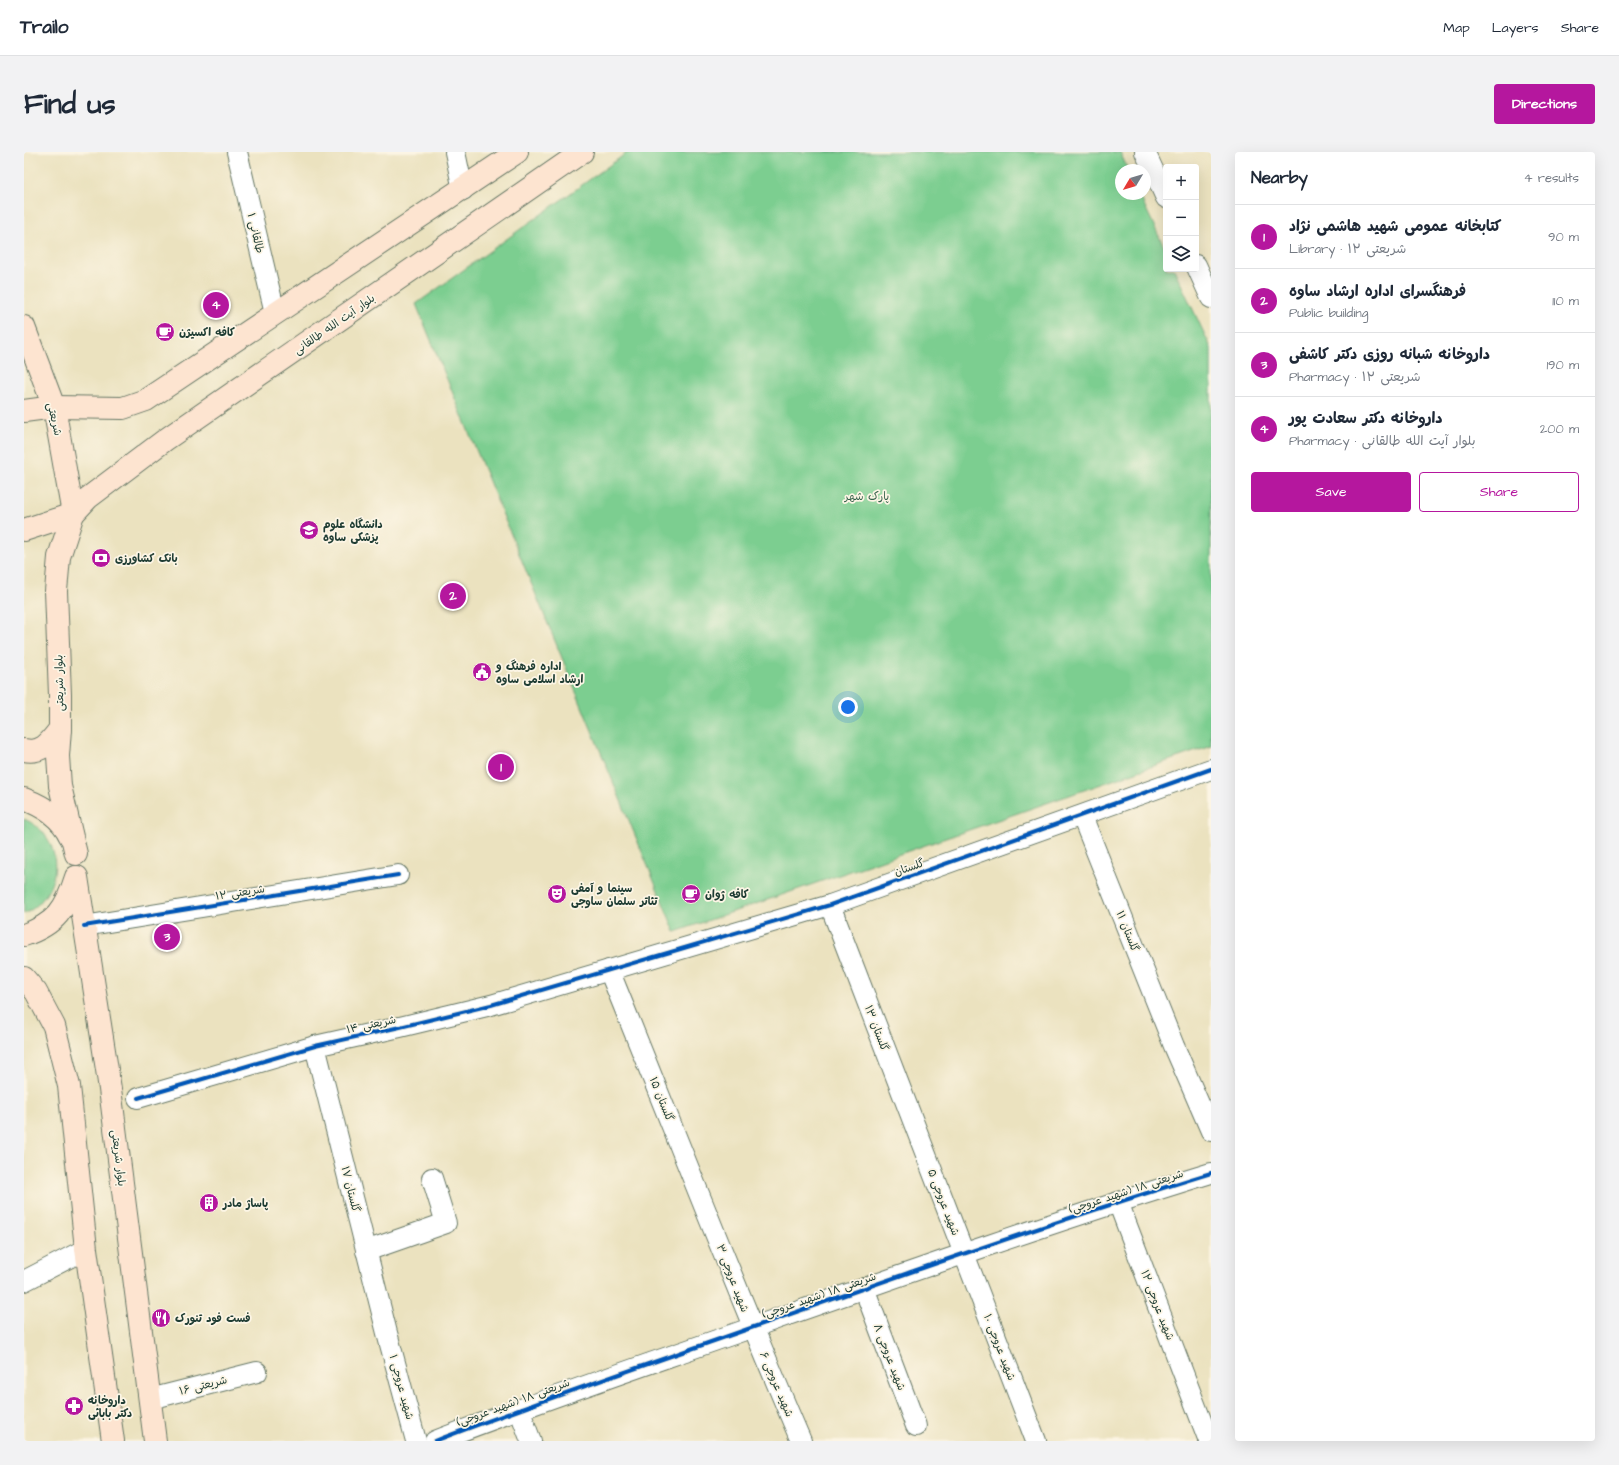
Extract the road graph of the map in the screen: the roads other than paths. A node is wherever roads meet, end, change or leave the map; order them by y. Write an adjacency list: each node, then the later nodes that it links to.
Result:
1 (237, 152): 10 (street, طالقانی ۱)
2 (455, 152): 6 (street)
3 (517, 152): 6 (main road)
4 (582, 152): 14 (main road, بلوار آیت الله طالقانی)
5 (1145, 152): 7 (street)
6 (462, 190): 10 (main road)
7 (1163, 191)
8 (1199, 272): 9 (street)
9 (1211, 298)
10 (275, 313): 12 (main road)
11 (24, 327): 12 (main road, شریعتی)
12 (54, 407): 13 (main road); 14 (main road, شریعتی)
13 (24, 411)
14 (73, 514): 15 (main road); 16 (main road, بلوار شریعتی)
15 (24, 530)
16 (60, 729): 17 (main road); 21 (main road, بلوار شریعتی)
17 (24, 750)
18 (1210, 771): 20 (street, گلستان)
19 (24, 799): 21 (main road)
20 (1082, 816): 24 (street, گلستان); 31 (street, گلستان ۱۱)
21 (76, 854): 23 (main road)
22 (398, 875): 25 (street, شریعتی ۱۲)
23 (76, 877): 25 (main road, بلوار شریعتی); 26 (main road)
24 (830, 905): 27 (street, گلستان); 32 (street, گلستان ۱۳)
25 (84, 926): 45 (main road, بلوار شریعتی)
26 (24, 935)
27 (609, 970): 29 (street, شریعتی ۱۴); 36 (street, گلستان ۱۵)
28 (24, 978): 37 (main road)
29 (315, 1046): 30 (street, شریعتی ۱۴); 38 (street, گلستان ۱۷)
30 (138, 1098)
31 (1211, 1131)
32 (925, 1151): 39 (street, شهید عروجی ۵)
33 (1211, 1173): 35 (street, شریعتی ۱۸ (شهید عروجی))
34 (432, 1178): 38 (street)
35 (1118, 1202): 39 (street, شریعتی ۱۸ (شهید عروجی)); 55 (street, شهید عروجی ۱۲)
36 (714, 1229): 42 (street, شهید عروجی ۳)
37 (86, 1250): 40 (street); 48 (main road)
38 (366, 1251): 43 (street, گلستان ۱۷)
39 (964, 1254): 41 (street, شریعتی ۱۸ (شهید عروجی)); 54 (street, شهید عروجی ۱۰)
40 (24, 1281)
41 (864, 1288): 42 (street, شریعتی ۱۸ (شهید عروجی)); 47 (street, شهید عروجی ۸)
42 (752, 1328): 46 (street, شریعتی ۱۸ (شهید عروجی)); 53 (street, شهید عروجی ۶)
43 (387, 1333): 50 (street, شهید عروجی ۱)
44 (257, 1372): 45 (street, شریعتی ۱۶)
45 (150, 1399): 49 (main road, بلوار شریعتی)
46 (519, 1409): 51 (street, شریعتی ۱۸ (شهید عروجی)); 52 (street)
47 (916, 1426)
48 (113, 1441)
49 (155, 1441)
50 (416, 1441)
51 (435, 1441)
52 (531, 1441)
53 (801, 1441)
54 (1036, 1441)
55 (1209, 1441)

